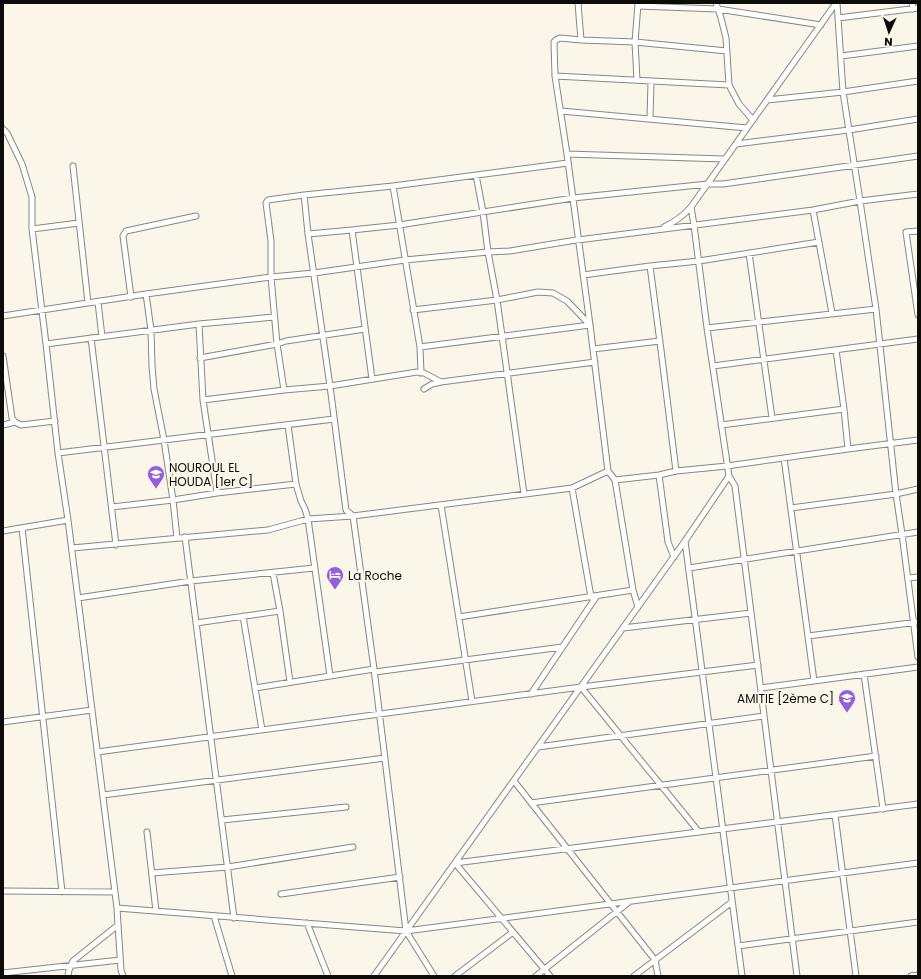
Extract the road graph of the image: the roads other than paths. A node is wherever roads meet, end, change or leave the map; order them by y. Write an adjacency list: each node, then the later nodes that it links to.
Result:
1 (578, 3): 10 (street)
2 (716, 3): 6 (street)
3 (837, 3): 8 (street); 9 (street)
4 (912, 3): 7 (street)
5 (638, 4): 6 (street); 11 (street)
6 (718, 9): 9 (street); 13 (street)
7 (915, 9): 8 (street)
8 (838, 18): 14 (street)
9 (821, 25): 21 (street)
10 (581, 40): 11 (street); 15 (street)
11 (635, 42): 13 (street); 16 (street)
12 (918, 46): 14 (street)
13 (727, 52): 19 (street)
14 (841, 56): 20 (street)
15 (555, 76): 16 (street); 22 (street)
16 (637, 80): 17 (street)
17 (651, 81): 19 (street); 23 (street)
18 (918, 81): 20 (street)
19 (729, 85): 25 (street)
20 (844, 92): 21 (street); 28 (street)
21 (767, 100): 25 (street)
22 (561, 110): 23 (street); 30 (street)
23 (650, 119): 26 (street)
24 (918, 119): 28 (street)
25 (753, 120): 26 (street)
26 (747, 128): 29 (street)
27 (3, 129): 50 (street)
28 (849, 130): 29 (street); 35 (street)
29 (736, 144): 32 (street)
30 (567, 154): 32 (street); 33 (street)
31 (918, 156): 35 (street)
32 (724, 159): 37 (street)
33 (568, 163): 36 (street); 41 (street)
34 (73, 166): 47 (street)
35 (854, 166): 37 (street); 42 (street)
36 (476, 175): 38 (street); 45 (street)
37 (708, 184): 41 (street); 43 (street)
38 (393, 186): 40 (street); 49 (street)
39 (918, 194): 42 (street)
40 (304, 195): 54 (street); 67 (street)
41 (572, 198): 45 (street); 55 (street)
42 (860, 201): 44 (street); 74 (street)
43 (691, 207): 48 (street); 51 (street)
44 (813, 210): 48 (street); 56 (street)
45 (483, 212): 49 (street); 57 (street)
46 (196, 216): 69 (street)
47 (79, 223): 50 (street); 72 (street)
48 (694, 225): 51 (street); 60 (street)
49 (400, 226): 52 (street); 59 (street)
50 (32, 229): 75 (street)
51 (658, 229): 55 (street)
52 (352, 230): 54 (street); 62 (street)
53 (918, 231): 64 (street)
54 (308, 234): 65 (street)
55 (578, 240): 57 (street); 66 (street)
56 (819, 242): 58 (street); 77 (street)
57 (488, 252): 59 (street); 70 (street)
58 (749, 253): 60 (street); 81 (street)
59 (405, 260): 62 (street); 76 (street)
60 (699, 261): 63 (street); 84 (street)
61 (918, 265): 64 (street)
62 (356, 266): 65 (street); 85 (street)
63 (650, 266): 66 (street); 92 (street)
64 (911, 266): 73 (street)
65 (314, 273): 67 (street); 87 (street)
66 (583, 274): 83 (street)
67 (271, 277): 68 (street); 80 (street)
68 (146, 294): 69 (street); 86 (street)
69 (132, 297): 71 (street)
70 (497, 300): 76 (street); 83 (street); 88 (street)
71 (98, 302): 72 (street); 89 (street)
72 (88, 303): 75 (street)
73 (917, 307): 78 (street)
74 (876, 309): 77 (street); 95 (street)
75 (42, 310): 79 (street); 93 (street)
76 (413, 310): 96 (street)
77 (832, 314): 81 (street)
78 (918, 315)
79 (3, 316)
80 (274, 317): 82 (street); 94 (street)
81 (759, 322): 84 (street); 101 (street)
82 (199, 324): 86 (street); 100 (street)
83 (590, 325): 88 (street); 97 (street)
84 (707, 328): 103 (street)
85 (365, 329): 87 (street); 106 (street)
86 (151, 330): 89 (street); 121 (street)
87 (322, 335): 94 (street); 108 (street)
88 (502, 336): 96 (street); 105 (street)
89 (102, 337): 90 (street)
90 (91, 338): 93 (street); 124 (street)
91 (918, 339): 95 (street)
92 (660, 341): 97 (street); 130 (street)
93 (46, 344): 115 (street)
94 (277, 344): 100 (street); 110 (street)
95 (880, 344): 98 (street); 123 (street)
96 (420, 347): 104 (street)
97 (593, 349): 102 (street)
98 (836, 350): 101 (street); 112 (street)
99 (3, 356): 116 (street)
100 (200, 358): 111 (street)
101 (764, 359): 103 (street); 113 (street)
102 (595, 362): 105 (street); 129 (street)
103 (713, 366): 119 (street)
104 (421, 373): 106 (street); 107 (street)
105 (507, 373): 107 (street); 138 (street)
106 (372, 379): 108 (street)
107 (441, 382): 109 (street)
108 (330, 386): 110 (street); 114 (street)
109 (424, 389)
110 (284, 390): 111 (street)
111 (203, 400): 120 (street)
112 (844, 409): 113 (street); 125 (street)
113 (772, 418): 119 (street)
114 (334, 419): 118 (street); 144 (street)
115 (54, 421): 116 (street); 126 (street)
116 (15, 422): 117 (street)
117 (3, 425)
118 (288, 425): 120 (street); 134 (street)
119 (721, 425): 128 (street)
120 (209, 434): 121 (street); 137 (street)
121 (164, 440): 124 (street); 140 (street)
122 (918, 440): 123 (street)
123 (890, 444): 125 (street); 139 (street)
124 (104, 448): 126 (street); 142 (street)
125 (848, 449): 127 (street)
126 (58, 453): 146 (street)
127 (784, 458): 128 (street); 143 (street)
128 (727, 466): 130 (street); 132 (street)
129 (608, 471): 133 (street); 135 (street)
130 (676, 471): 131 (street)
131 (659, 475): 133 (street); 157 (street)
132 (729, 476): 153 (street); 158 (street)
133 (615, 480): 165 (street)
134 (296, 484): 137 (street); 145 (street)
135 (572, 488): 138 (street); 166 (street)
136 (918, 489): 139 (street)
137 (217, 493): 140 (street)
138 (524, 494): 141 (street)
139 (896, 494): 143 (street); 150 (street)
140 (173, 500): 142 (street); 152 (street)
141 (441, 505): 144 (street); 172 (street)
142 (112, 507): 154 (street)
143 (791, 508): 156 (street)
144 (353, 516): 145 (street); 183 (street)
145 (308, 519): 151 (street); 159 (street)
146 (68, 520): 147 (street); 155 (street)
147 (22, 528): 148 (street); 196 (street)
148 (3, 531)
149 (918, 532): 150 (street)
150 (902, 534): 156 (street); 163 (street)
151 (185, 537): 152 (street); 164 (street)
152 (177, 538): 154 (street)
153 (685, 540): 157 (street); 160 (street)
154 (116, 544): 155 (street)
155 (72, 548): 167 (street)
156 (796, 551): 158 (street); 177 (street)
157 (674, 557): 168 (street)
158 (744, 559): 160 (street); 170 (street)
159 (314, 568): 161 (street); 186 (street)
160 (689, 568): 173 (street)
161 (273, 573): 164 (street); 169 (street)
162 (918, 577): 163 (street)
163 (908, 578): 174 (street)
164 (191, 581): 167 (street); 175 (street)
165 (632, 590): 166 (street); 168 (street)
166 (593, 597): 172 (street); 178 (street)
167 (78, 598): 194 (street)
168 (638, 607): 176 (street)
169 (280, 611): 171 (street); 188 (street)
170 (751, 613): 173 (street); 181 (street)
171 (243, 616): 175 (street); 190 (street)
172 (459, 617): 180 (street)
173 (696, 619): 176 (street); 184 (street)
174 (916, 622): 177 (street); 179 (street)
175 (196, 623): 201 (street)
176 (623, 628): 189 (street)
177 (808, 636): 187 (street)
178 (562, 647): 180 (street); 192 (street)
179 (918, 657)
180 (466, 660): 183 (street); 193 (street)
181 (758, 665): 184 (street); 191 (street)
182 (918, 668): 185 (street)
183 (375, 670): 186 (street); 195 (street)
184 (702, 672): 189 (street); 199 (street)
185 (864, 674): 187 (street); 205 (street)
186 (330, 676): 188 (street)
187 (814, 681): 191 (street)
188 (290, 682): 190 (street)
189 (581, 687): 192 (street); 202 (street); 203 (street)
190 (255, 688): 200 (street)
191 (761, 688): 197 (street)
192 (531, 694): 193 (street)
193 (472, 701): 195 (street)
194 (92, 710): 196 (street); 204 (street)
195 (380, 714): 200 (street); 206 (street)
196 (43, 716): 198 (street); 234 (street)
197 (764, 716): 199 (street); 207 (street)
198 (3, 722)
199 (709, 724): 202 (street); 208 (street)
200 (262, 730): 201 (street)
201 (211, 736): 204 (street); 209 (street)
202 (621, 736): 203 (street); 211 (street)
203 (538, 747): 210 (street)
204 (97, 752): 212 (street)
205 (876, 756): 207 (street); 216 (street)
206 (385, 758): 209 (street); 230 (street)
207 (771, 770): 208 (street); 219 (street)
208 (716, 778): 211 (street); 220 (street)
209 (216, 780): 212 (street); 218 (street)
210 (514, 781): 213 (street); 225 (street)
211 (661, 785): 213 (street); 222 (street)
212 (102, 795): 235 (street)
213 (532, 803): 224 (street)
214 (918, 804): 216 (street)
215 (346, 807): 218 (street)
216 (883, 809): 217 (street)
217 (835, 815): 219 (street); 229 (street)
218 (222, 820): 227 (street)
219 (778, 822): 220 (street); 231 (street)
220 (723, 829): 222 (street); 232 (street)
221 (148, 832): 228 (street)
222 (699, 832): 224 (street)
223 (353, 847): 227 (street)
224 (567, 849): 225 (street); 239 (street)
225 (455, 863): 245 (street); 249 (street)
226 (918, 863): 229 (street)
227 (228, 867): 228 (street); 244 (street)
228 (152, 873): 241 (street)
229 (843, 873): 231 (street); 250 (street)
230 (400, 877): 236 (street); 249 (street)
231 (785, 881): 232 (street); 252 (street)
232 (731, 888): 237 (street); 238 (street)
233 (3, 891): 234 (street)
234 (62, 892): 235 (street)
235 (114, 892): 240 (street)
236 (281, 894)
237 (630, 901): 239 (street); 242 (street)
238 (732, 902): 253 (street); 255 (street)
239 (611, 904): 242 (street); 245 (street)
240 (116, 908): 241 (street); 248 (street)
241 (156, 911): 243 (street)
242 (617, 912): 255 (street); 257 (street)
243 (214, 916): 244 (street); 262 (street)
244 (234, 918): 247 (street)
245 (502, 919): 249 (street); 251 (street)
246 (918, 922): 250 (street)
247 (307, 923): 249 (street); 263 (street)
248 (118, 925): 254 (street); 256 (street)
249 (406, 931): 264 (street); 265 (street)
250 (850, 931): 252 (street); 273 (street)
251 (513, 932): 257 (street); 266 (street)
252 (793, 939): 253 (street); 272 (street)
253 (738, 946): 271 (street)
254 (120, 960): 256 (street); 261 (street)
255 (655, 960): 269 (street); 270 (street)
256 (71, 965): 258 (street); 260 (street)
257 (544, 969): 267 (street); 268 (street)
258 (3, 973)
259 (918, 975): 274 (street)
260 (68, 976)
261 (123, 976)
262 (232, 976)
263 (328, 976)
264 (374, 976)
265 (434, 976)
266 (455, 976)
267 (536, 976)
268 (550, 976)
269 (634, 976)
270 (658, 976)
271 (742, 976)
272 (797, 976)
273 (856, 976)
274 (912, 976)

